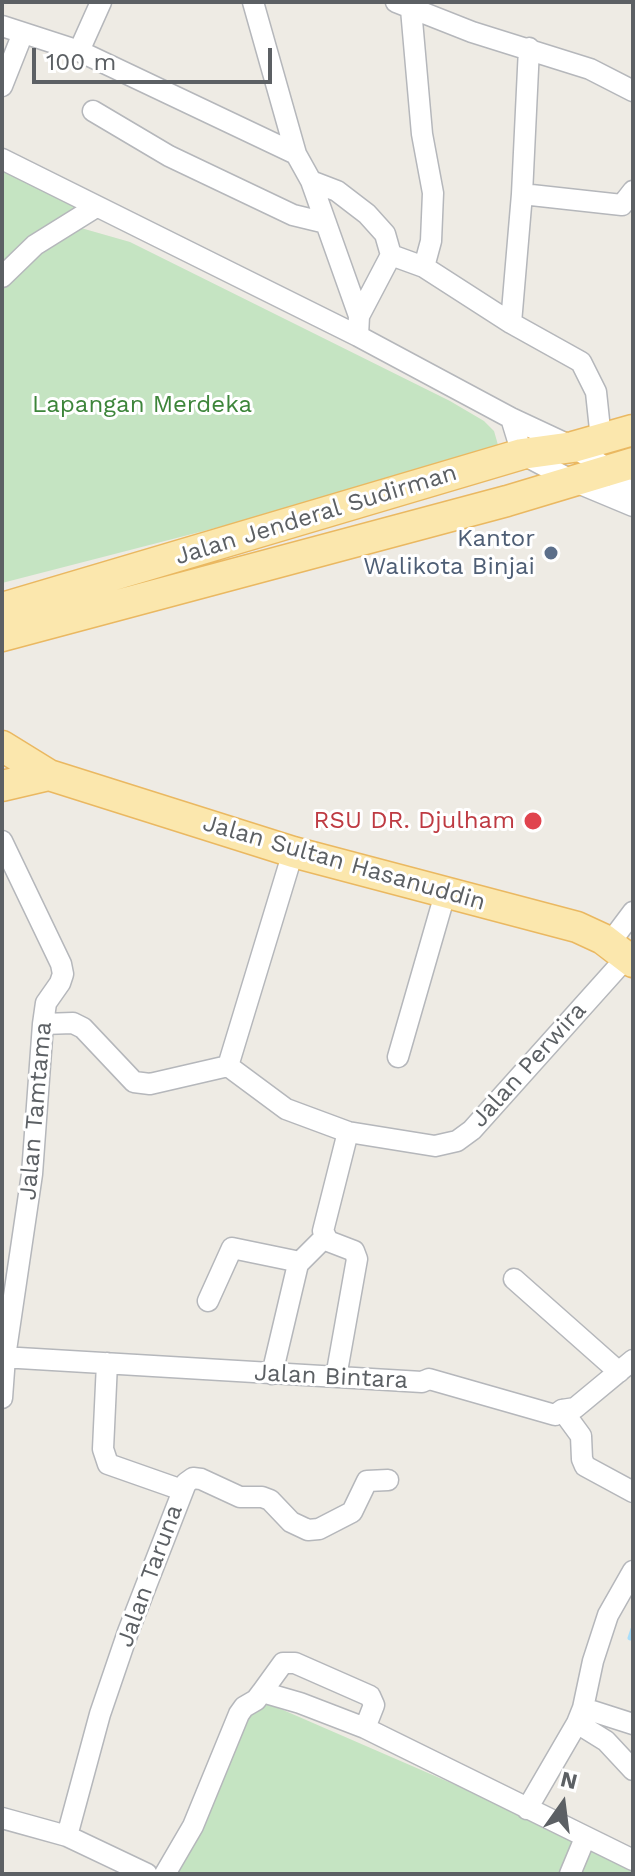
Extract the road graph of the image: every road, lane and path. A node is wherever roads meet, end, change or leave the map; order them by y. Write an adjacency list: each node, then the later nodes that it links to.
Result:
1 (101, 2): 7 (street)
2 (253, 2): 11 (street)
3 (403, 5): 6 (street); 19 (street)
4 (2, 26): 5 (street)
5 (23, 33): 7 (street); 8 (street)
6 (529, 48): 9 (street); 15 (street)
7 (79, 51): 11 (street)
8 (2, 86)
9 (633, 91)
10 (93, 111): 17 (street)
11 (296, 154): 13 (street)
12 (2, 159): 16 (street)
13 (311, 181): 17 (street); 18 (street)
14 (633, 191): 15 (street)
15 (522, 194): 21 (street)
16 (96, 207): 20 (street); 22 (street)
17 (326, 223): 22 (street)
18 (391, 255): 19 (street); 22 (street)
19 (424, 267): 21 (street)
20 (2, 277)
21 (511, 323): 25 (street)
22 (358, 326): 23 (street)
23 (511, 418): 25 (street); 26 (street)
24 (633, 430): 25 (main road, Jalan Jenderal Sudirman)
25 (587, 443): 26 (main road, Jalan Jenderal Sudirman); 27 (street)
26 (522, 454): 28 (street); 29 (main road, Jalan Jenderal Sudirman)
27 (622, 466): 28 (main road, Jalan Jenderal Sudirman); 30 (street)
28 (573, 481): 30 (street); 31 (main road, Jalan Jenderal Sudirman)
29 (359, 502): 31 (main road); 32 (main road, Jalan Jenderal Sudirman)
30 (632, 506)
31 (368, 539): 33 (main road, Jalan Jenderal Sudirman)
32 (2, 608)
33 (2, 636)
34 (2, 746): 35 (main road, Jalan Sultan Hasanuddin)
35 (49, 775): 36 (main road); 38 (main road, Jalan Sultan Hasanuddin)
36 (2, 786)
37 (2, 841): 42 (street, Jalan Tamtama)
38 (293, 852): 39 (main road, Jalan Sultan Hasanuddin); 44 (street)
39 (445, 894): 41 (main road, Jalan Sultan Hasanuddin); 43 (street)
40 (633, 912): 41 (street, Jalan Perwira)
41 (623, 954): 45 (street, Jalan Perwira)
42 (43, 1024): 44 (street); 50 (street, Jalan Tamtama)
43 (398, 1057)
44 (228, 1066): 45 (street, Jalan Perwira)
45 (348, 1132): 46 (street)
46 (325, 1237): 47 (street); 54 (street)
47 (298, 1264): 49 (street); 53 (street)
48 (514, 1279): 52 (street)
49 (208, 1301)
50 (4, 1357): 51 (street, Jalan Bintara); 55 (street, Jalan Tamtama)
51 (107, 1363): 53 (street, Jalan Bintara); 58 (street, Jalan Taruna)
52 (626, 1366): 56 (street)
53 (272, 1374): 54 (street, Jalan Bintara)
54 (336, 1377): 56 (street, Jalan Bintara)
55 (2, 1398)
56 (562, 1410): 59 (street)
57 (388, 1480): 58 (street)
58 (182, 1490): 68 (street, Jalan Taruna)
59 (633, 1492)
60 (633, 1571): 62 (street)
61 (262, 1692): 64 (street); 64 (street); 72 (street)
62 (580, 1715): 63 (street); 65 (street); 66 (street)
63 (633, 1724)
64 (365, 1728): 66 (street)
65 (633, 1770)
66 (527, 1809): 69 (street)
67 (2, 1818): 68 (street)
68 (67, 1836): 71 (street)
69 (585, 1838): 70 (street); 73 (street)
70 (633, 1860)
71 (147, 1874)
72 (165, 1874)
73 (570, 1874)

